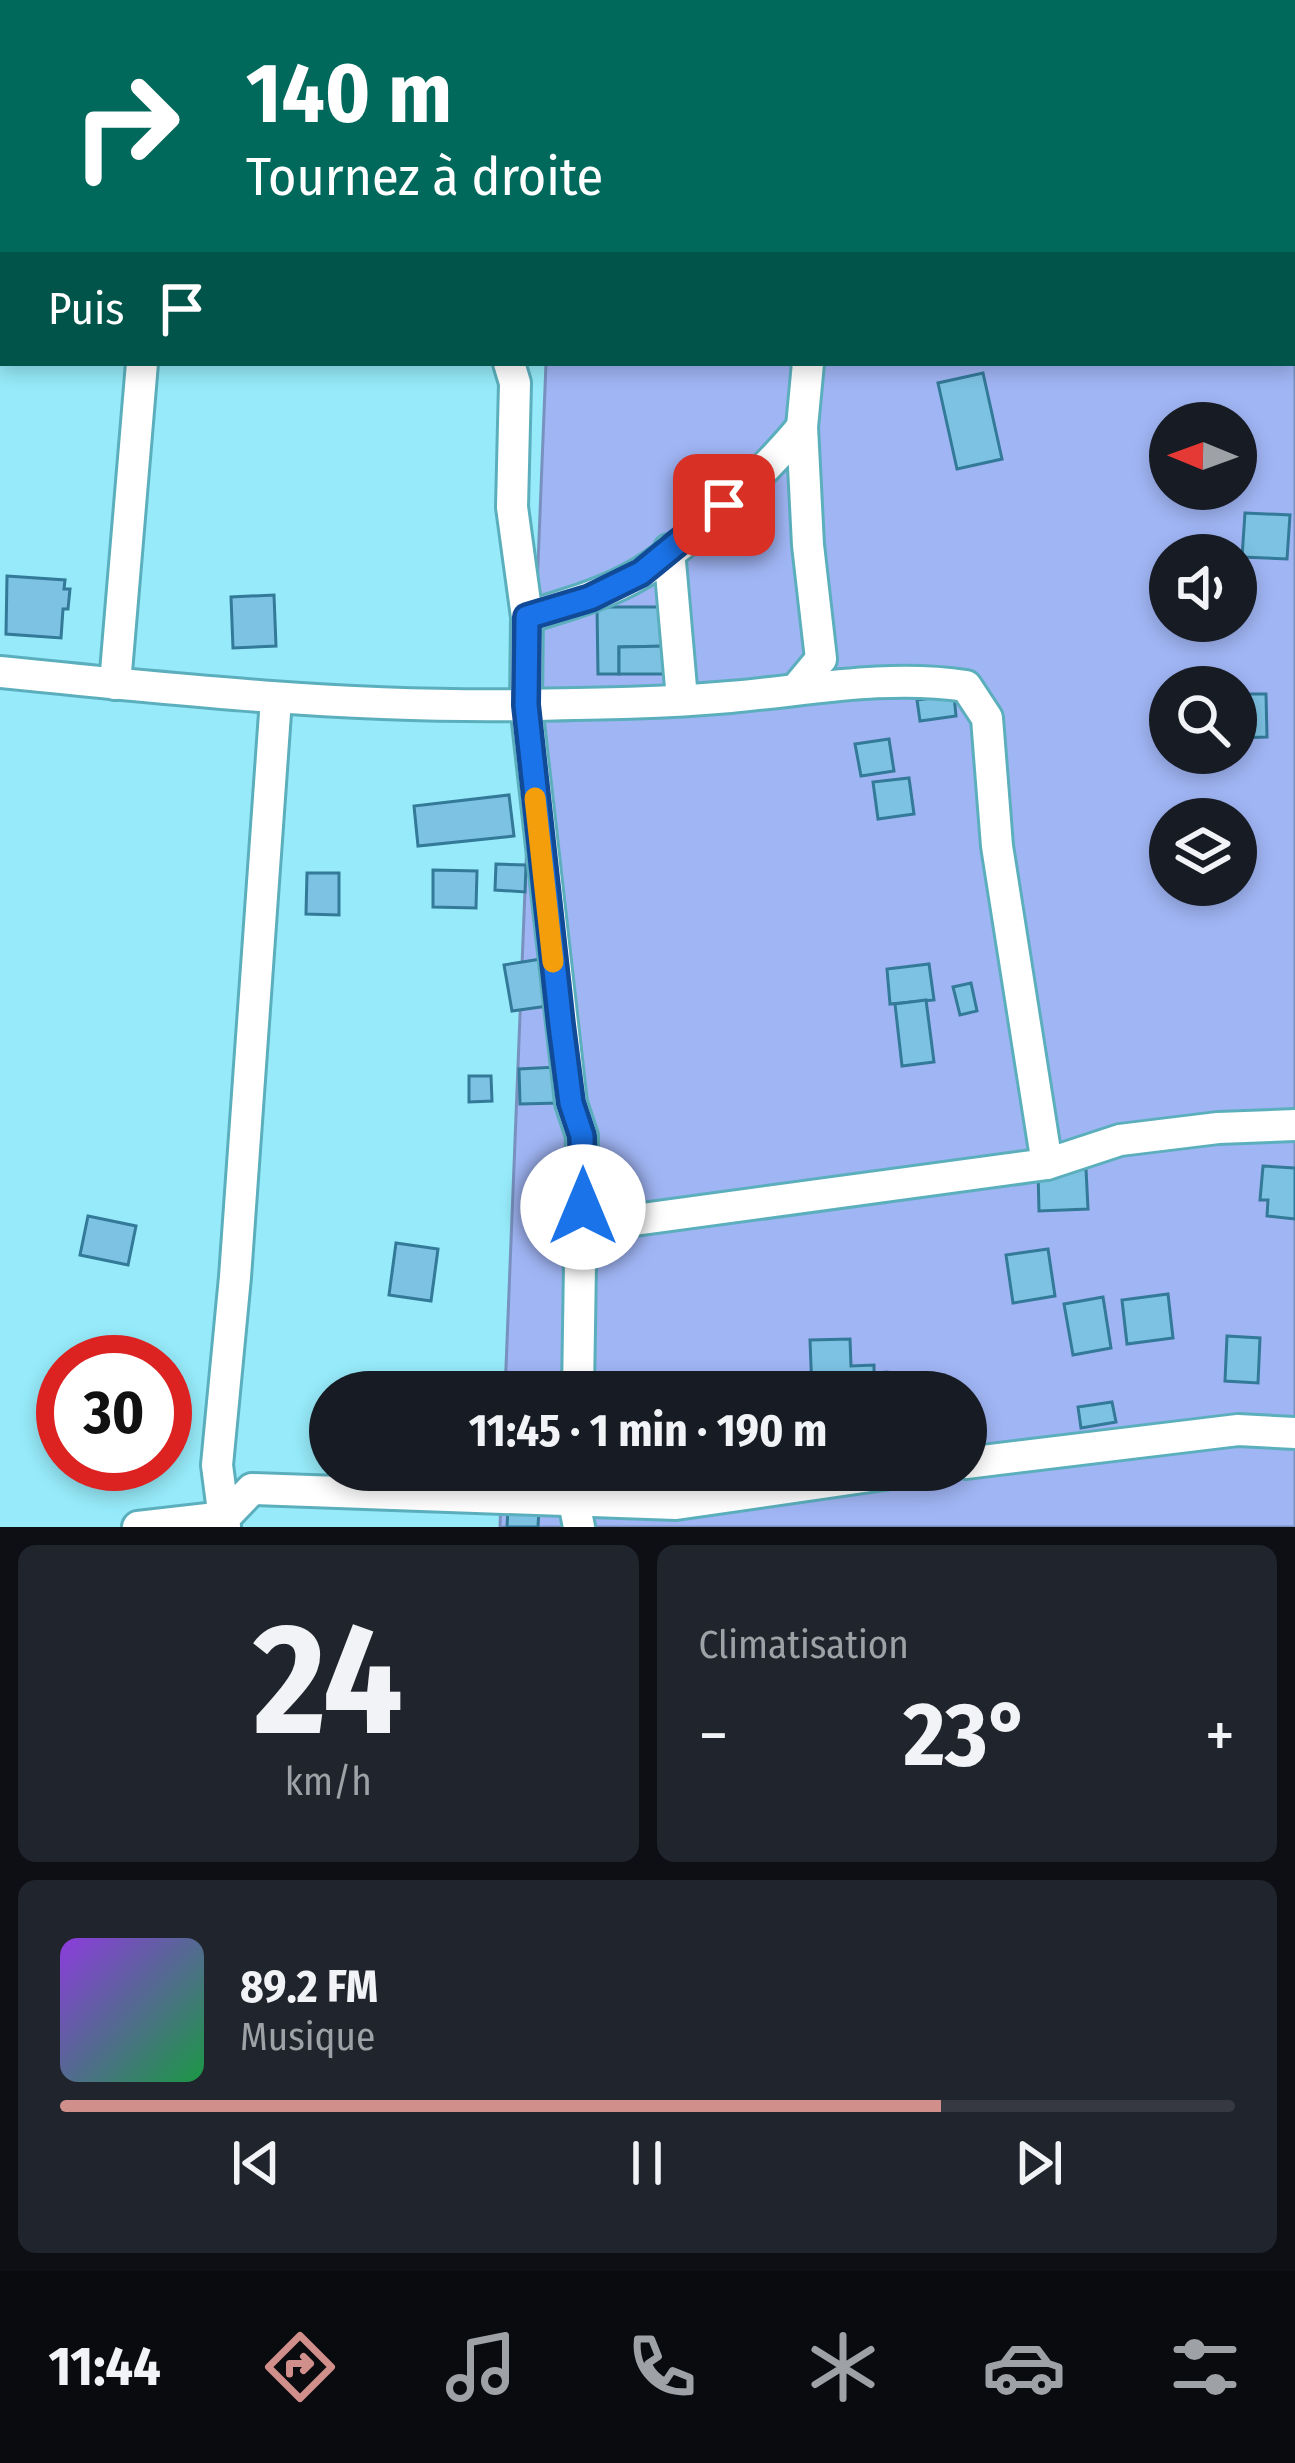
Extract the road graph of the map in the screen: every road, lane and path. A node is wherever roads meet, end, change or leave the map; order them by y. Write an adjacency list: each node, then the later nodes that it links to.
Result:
1 (142, 366): 8 (street)
2 (510, 366): 6 (street)
3 (808, 366): 4 (street)
4 (802, 427): 5 (street); 9 (street)
5 (669, 550): 6 (street); 11 (street)
6 (527, 617): 12 (street)
7 (0, 673): 8 (street)
8 (115, 684): 10 (street)
9 (796, 689): 11 (street); 14 (street)
10 (276, 699): 12 (street); 21 (street)
11 (682, 699): 12 (street)
12 (526, 705): 15 (street)
13 (1295, 1125): 14 (street)
14 (1047, 1164): 15 (street)
15 (582, 1243): 16 (street)
16 (579, 1371)
17 (1295, 1433): 18 (street)
18 (987, 1460)
19 (766, 1491): 20 (street)
20 (576, 1515): 21 (street)
21 (225, 1522): 22 (street)
22 (138, 1527)

